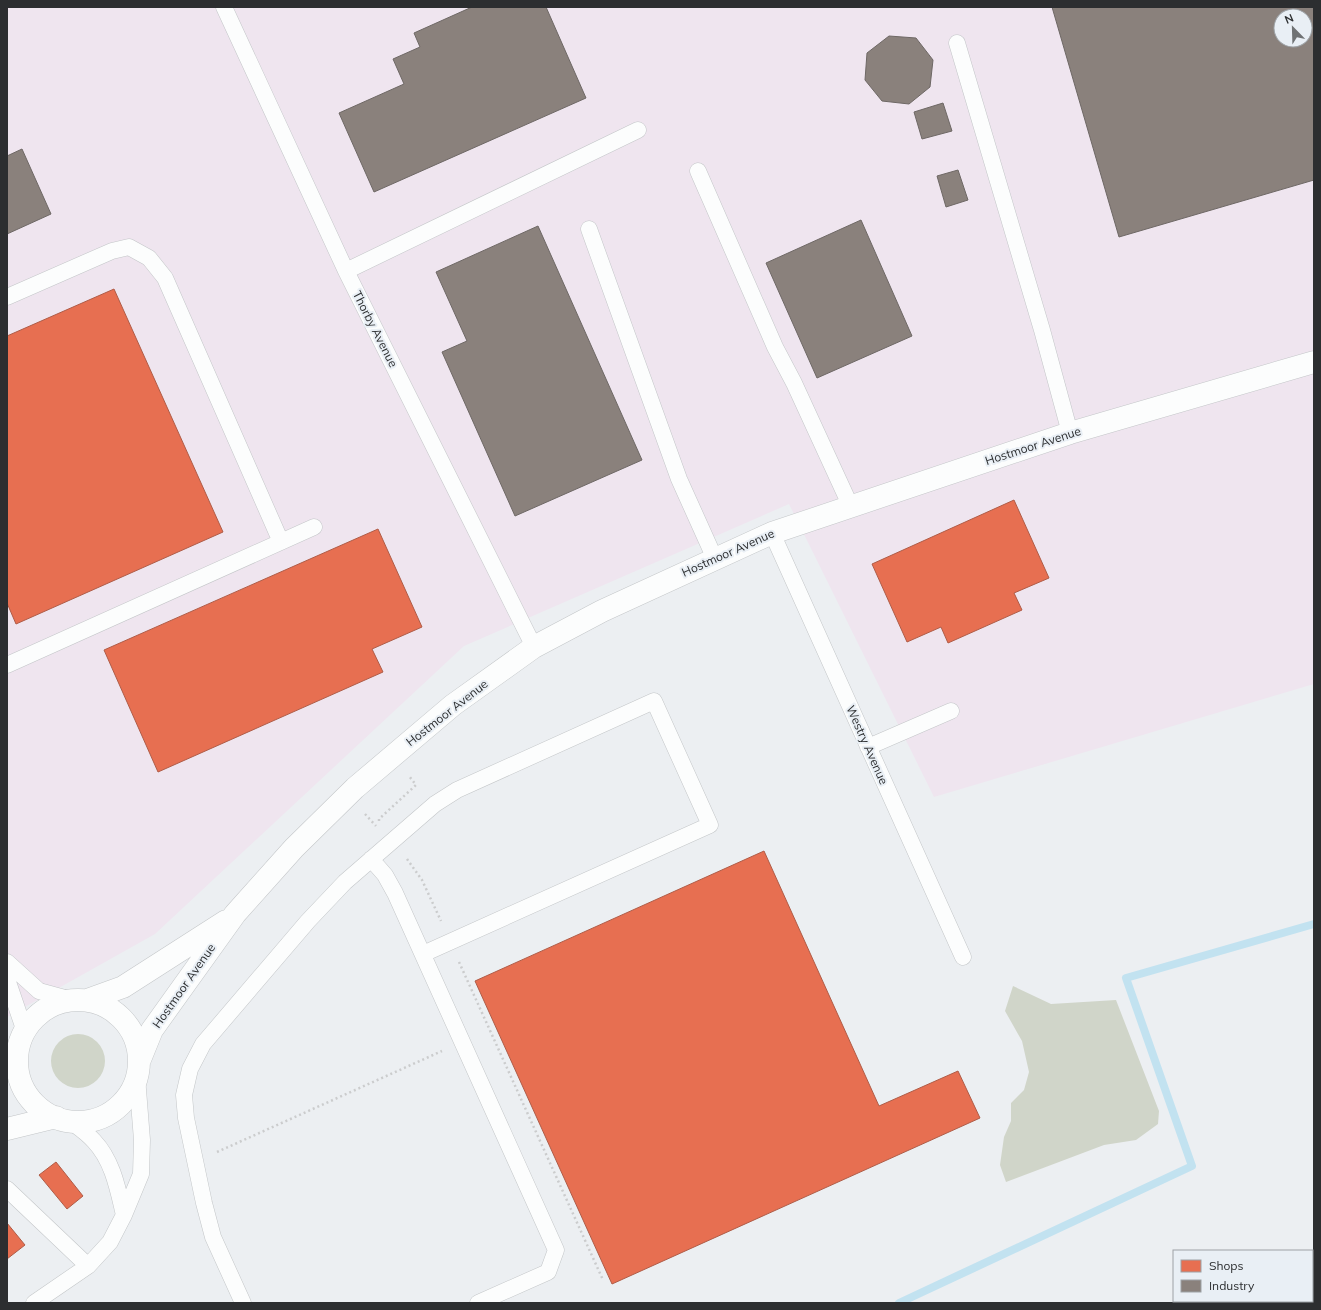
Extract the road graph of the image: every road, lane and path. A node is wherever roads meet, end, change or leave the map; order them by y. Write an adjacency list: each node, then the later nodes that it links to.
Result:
1 (224, 7): 6 (lane, Thorby Avenue)
2 (957, 43): 9 (lane)
3 (638, 130): 6 (lane)
4 (698, 171): 10 (lane)
5 (589, 229): 14 (lane)
6 (346, 271): 15 (lane, Thorby Avenue)
7 (7, 297): 13 (lane)
8 (1314, 362): 9 (street, Hostmoor Avenue)
9 (1070, 433): 10 (street, Hostmoor Avenue)
10 (851, 507): 12 (street, Hostmoor Avenue)
11 (314, 527): 13 (lane)
12 (772, 533): 14 (street, Hostmoor Avenue); 18 (lane, Westry Avenue)
13 (281, 542): 16 (lane)
14 (714, 558): 15 (street, Hostmoor Avenue)
15 (534, 647): 24 (street, Hostmoor Avenue)
16 (7, 665)
17 (951, 711): 18 (lane)
18 (868, 747): 27 (lane, Westry Avenue)
19 (406, 772): 22 (path)
20 (371, 821): 21 (path)
21 (375, 826)
22 (393, 840): 23 (lane); 25 (path); 25 (lane)
23 (371, 859): 26 (lane); 38 (lane)
24 (235, 914): 30 (street, Hostmoor Avenue); 35 (street, Hostmoor Avenue)
25 (450, 942): 26 (lane); 31 (path)
26 (423, 954): 33 (lane)
27 (963, 957)
28 (7, 962): 30 (lane)
29 (7, 979): 32 (lane)
30 (80, 1000): 32 (street); 35 (street)
31 (490, 1030): 33 (path); 42 (path)
32 (25, 1032): 34 (street)
33 (462, 1042): 38 (path); 45 (lane)
34 (12, 1067): 36 (street)
35 (138, 1069): 36 (street); 40 (lane)
36 (63, 1119): 37 (street); 40 (lane)
37 (7, 1129)
38 (194, 1157): 44 (lane)
39 (7, 1189): 41 (lane)
40 (124, 1215): 41 (lane)
41 (88, 1266): 43 (lane)
42 (603, 1280)
43 (34, 1303)
44 (243, 1303)
45 (478, 1303)

